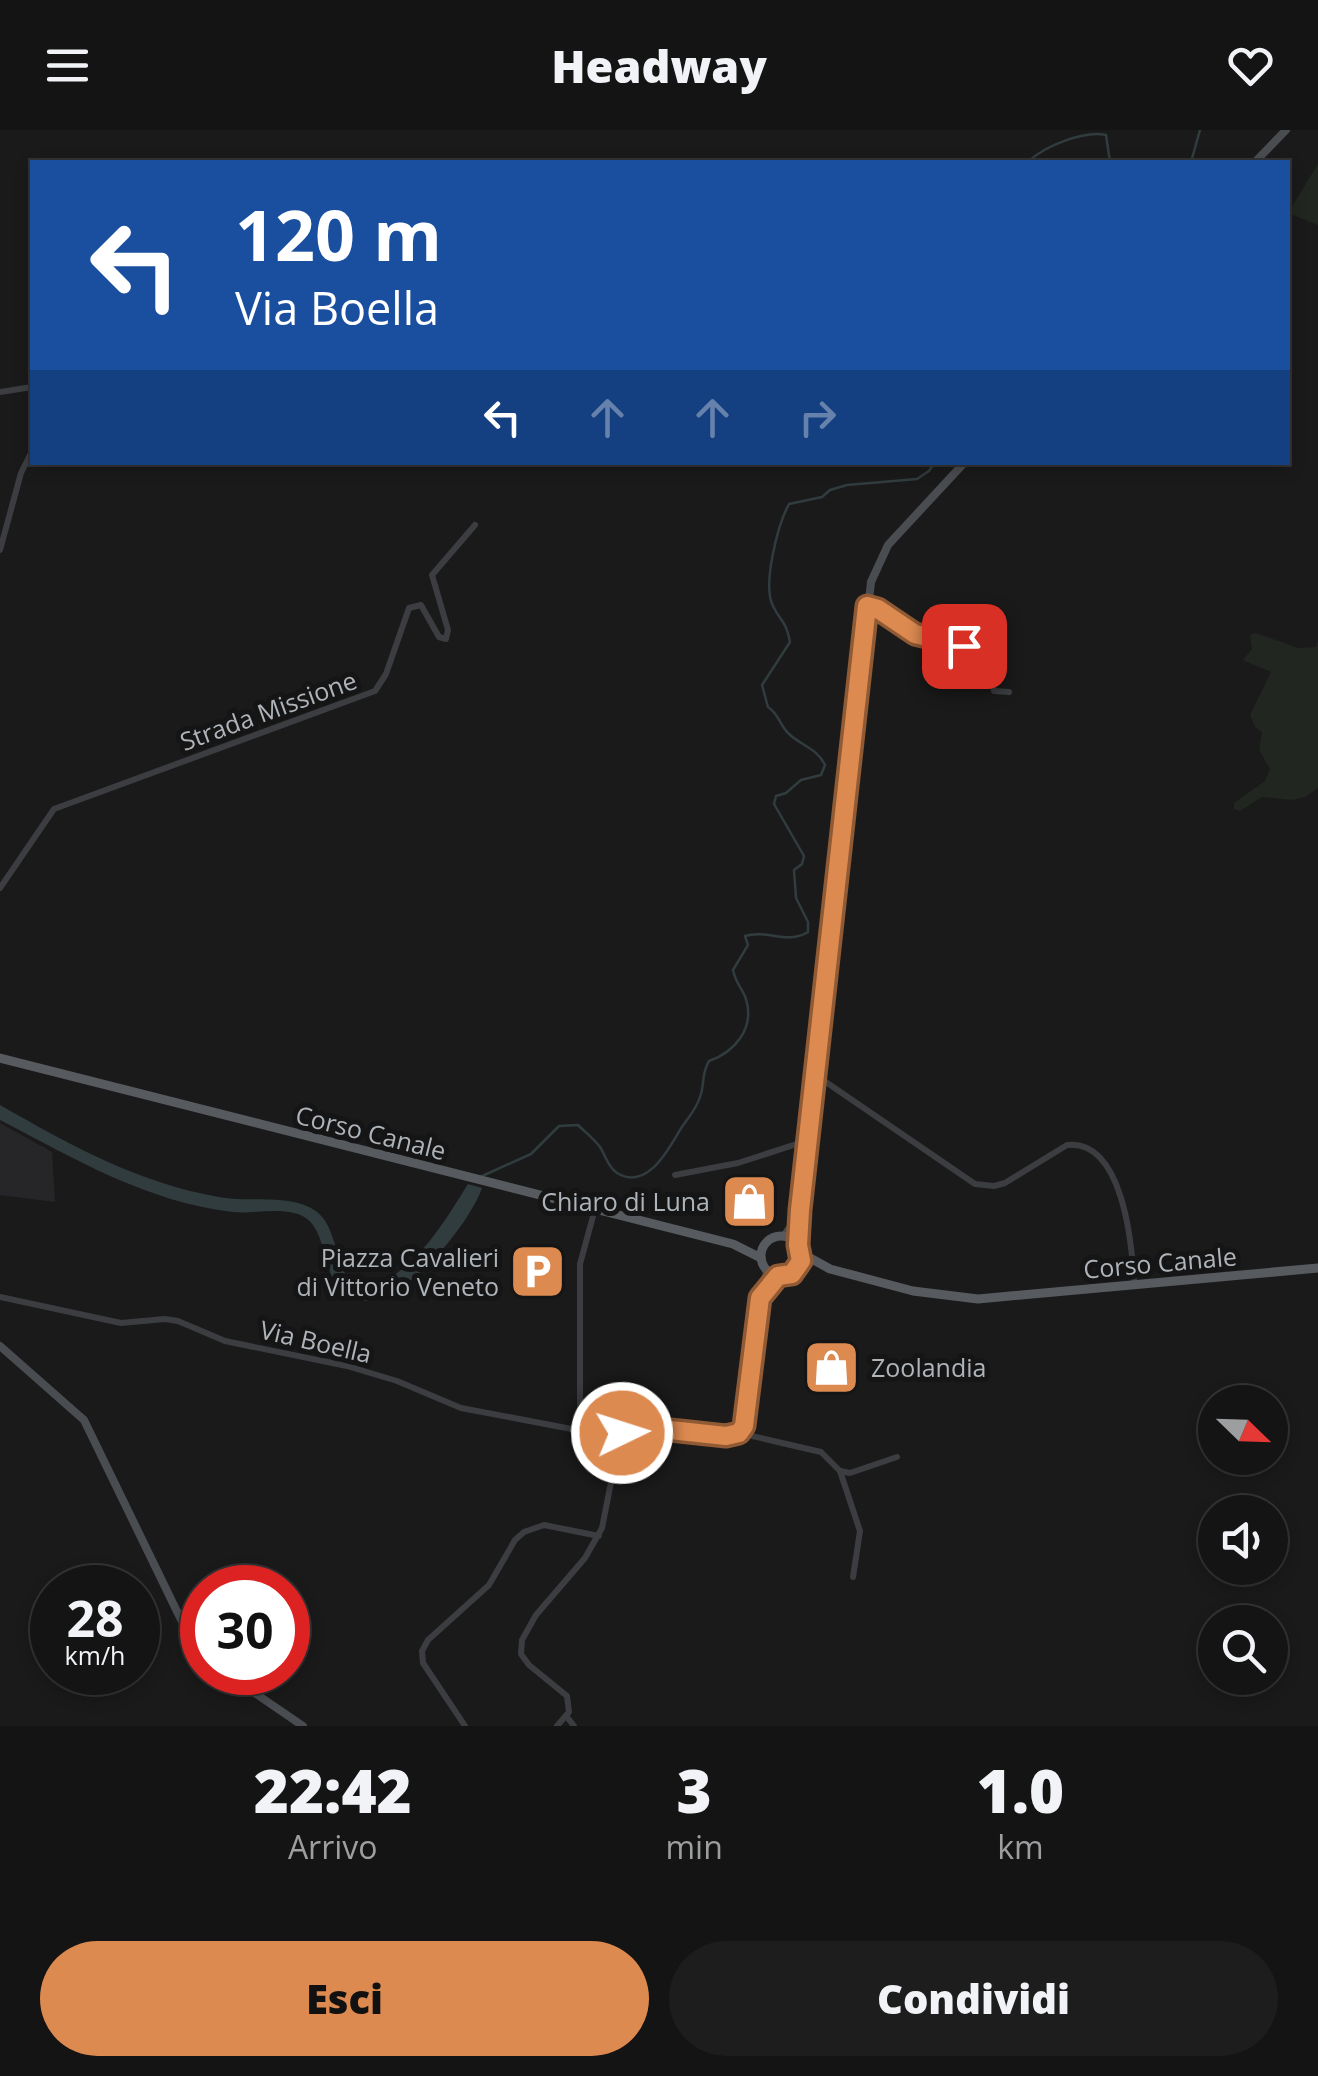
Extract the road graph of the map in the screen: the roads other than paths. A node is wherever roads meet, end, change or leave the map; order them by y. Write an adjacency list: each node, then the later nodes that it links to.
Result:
1 (1286, 130): 2 (main road)
2 (1257, 160)
3 (30, 386): 4 (street)
4 (0, 392)
5 (30, 455): 8 (street)
6 (962, 465): 9 (main road)
7 (475, 525): 11 (street, Strada Missione)
8 (0, 550)
9 (867, 606): 10 (street); 13 (main road)
10 (1009, 692)
11 (0, 888)
12 (0, 1058): 16 (main road, Corso Canale)
13 (816, 1075): 14 (main road); 28 (street)
14 (809, 1140): 15 (street); 17 (main road)
15 (675, 1175)
16 (594, 1209): 19 (main road, Corso Canale); 33 (street)
17 (800, 1210): 18 (main road); 21 (main road)
18 (784, 1236): 20 (main road, Corso Canale); 21 (main road, Corso Canale)
19 (733, 1244): 20 (main road, Corso Canale); 22 (main road, Corso Canale)
20 (764, 1245): 22 (main road)
21 (799, 1249): 24 (main road, Corso Canale); 26 (main road)
22 (761, 1258): 25 (main road)
23 (1318, 1268): 28 (main road, Corso Canale)
24 (830, 1269): 26 (main road, Corso Canale); 28 (main road, Corso Canale)
25 (766, 1270): 27 (main road); 30 (street)
26 (796, 1270): 27 (main road, Corso Canale)
27 (778, 1276): 30 (street)
28 (1134, 1283)
29 (0, 1297): 33 (street, Via Boella)
30 (760, 1298): 35 (street)
31 (0, 1346): 40 (main road)
32 (630, 1391): 34 (street)
33 (580, 1431): 34 (street, Via Boella)
34 (622, 1433): 35 (street, Via Boella); 38 (street)
35 (739, 1433): 37 (street, Via Boella)
36 (897, 1457): 37 (street)
37 (840, 1471): 39 (street)
38 (598, 1536): 42 (street); 44 (street)
39 (853, 1578)
40 (180, 1618)
41 (258, 1695): 43 (main road)
42 (566, 1717): 45 (street); 46 (street)
43 (303, 1726)
44 (465, 1726)
45 (557, 1726)
46 (574, 1726)

